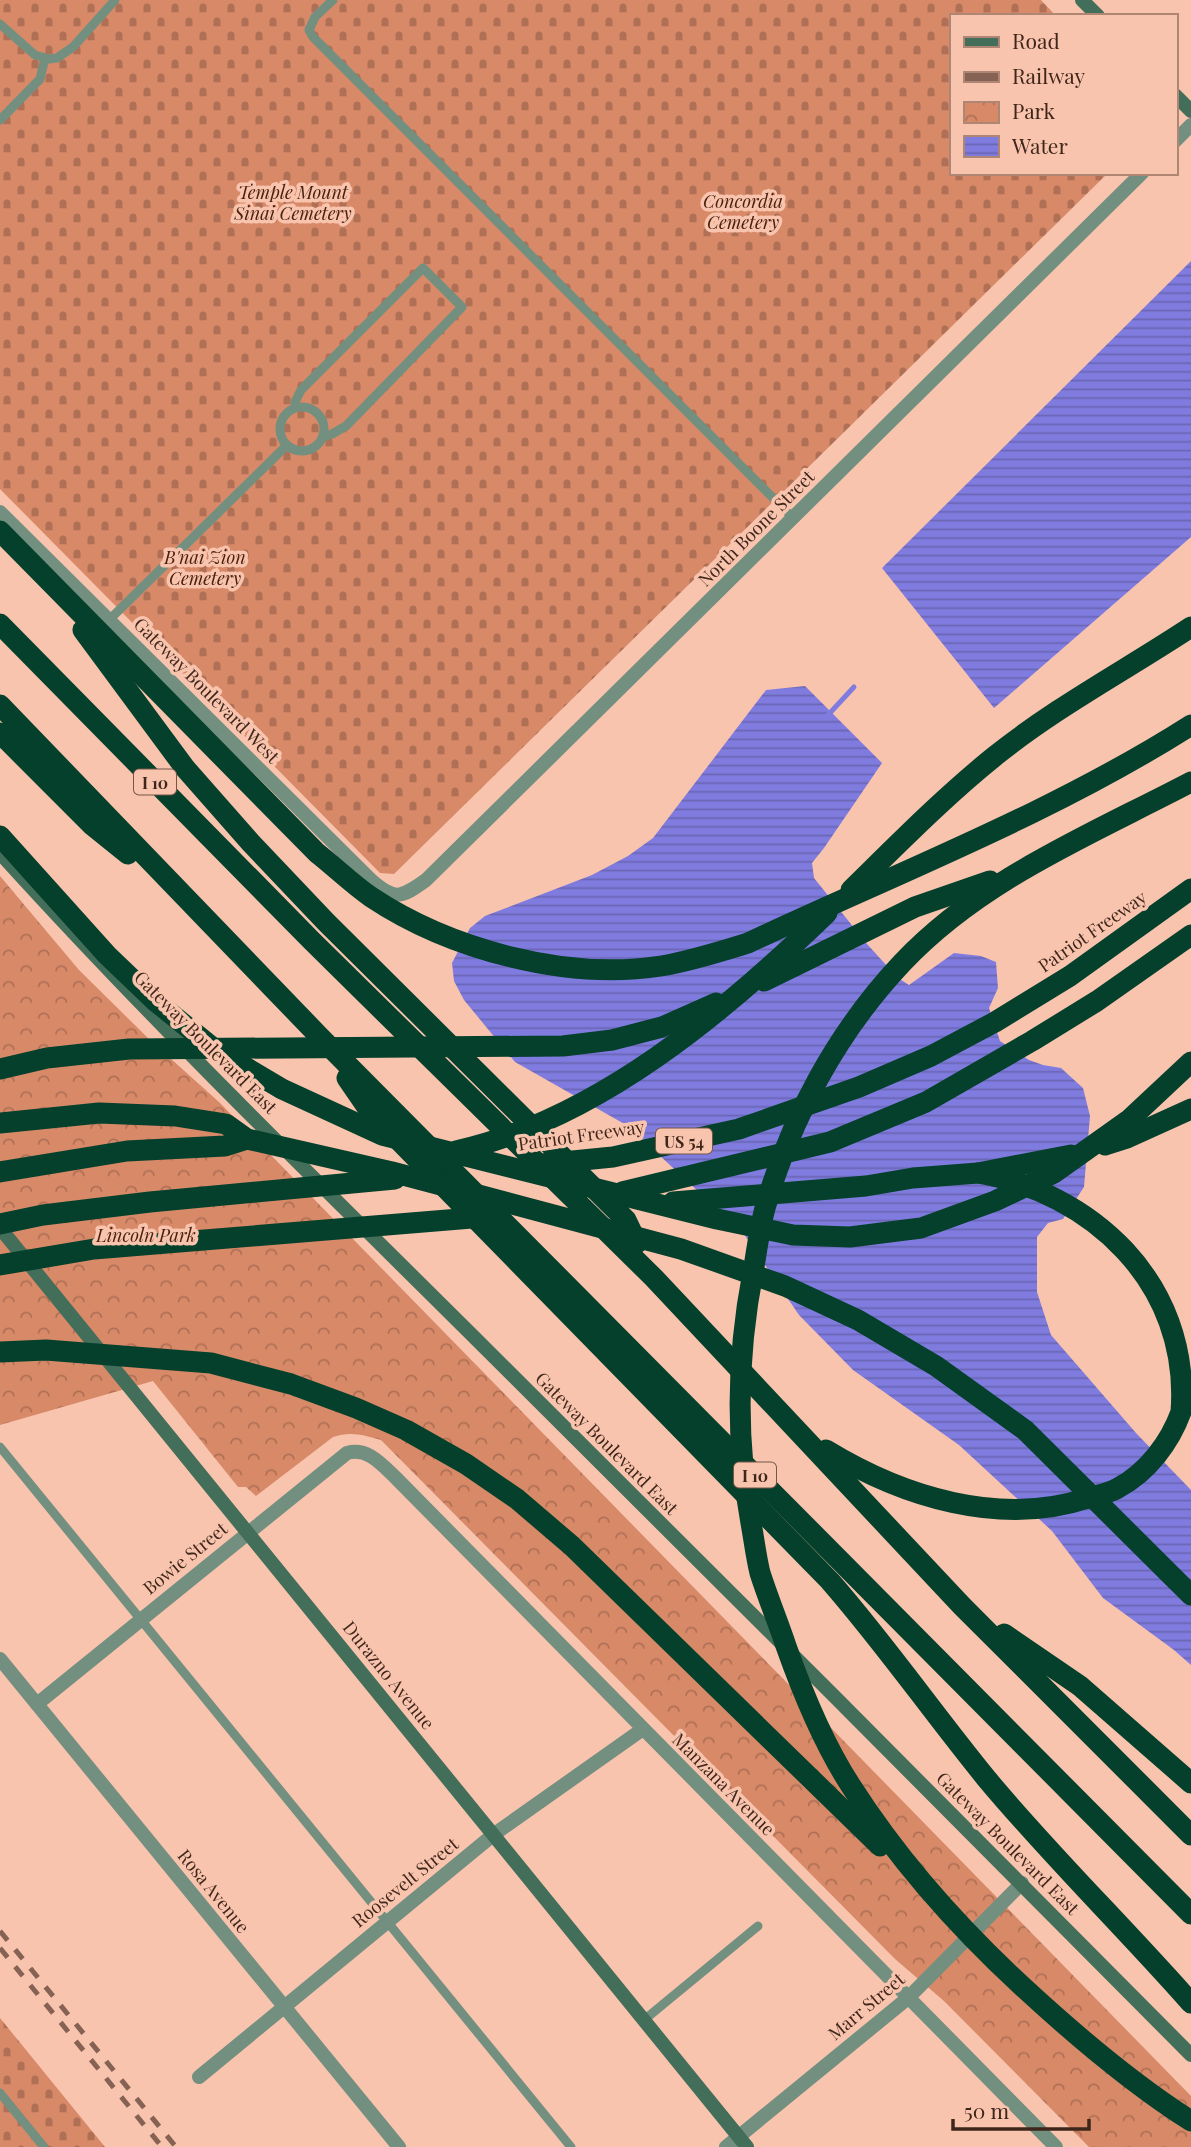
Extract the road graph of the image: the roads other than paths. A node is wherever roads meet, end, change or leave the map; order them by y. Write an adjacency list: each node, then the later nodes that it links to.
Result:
1 (115, 0): 6 (lane)
2 (333, 0): 15 (lane)
3 (1082, 0): 4 (main road)
4 (1096, 14)
5 (0, 24): 6 (lane)
6 (45, 58): 7 (lane)
7 (0, 120)
8 (1191, 125): 9 (street)
9 (1177, 139)
10 (1140, 175): 15 (street, North Boone Street)
11 (296, 407): 12 (lane); 12 (lane); 13 (lane)
12 (323, 436): 13 (lane)
13 (286, 445): 18 (lane)
14 (0, 512): 18 (street, Gateway Boulevard West)
15 (793, 518): 29 (street, North Boone Street)
16 (0, 519): 44 (highway)
17 (0, 531): 22 (highway)
18 (109, 620): 29 (street, Gateway Boulevard West)
19 (0, 624): 44 (highway, I 10)
20 (1191, 627): 40 (highway)
21 (0, 705): 30 (highway, I 10)
22 (1191, 725)
23 (0, 733): 30 (highway)
24 (1191, 782): 27 (highway)
25 (0, 836): 33 (highway)
26 (0, 853): 59 (main road, Gateway Boulevard East)
27 (1022, 870): 34 (highway); 61 (highway)
28 (1191, 889): 40 (highway, Patriot Freeway / US 54)
29 (389, 893)
30 (192, 904): 32 (highway, I 10)
31 (1191, 935): 41 (highway, US 54)
32 (313, 1030): 60 (highway, I 10); 65 (highway)
33 (1191, 1062)
34 (0, 1069)
35 (1191, 1109): 39 (highway)
36 (0, 1123): 37 (highway)
37 (247, 1139): 38 (highway); 50 (highway)
38 (0, 1172)
39 (978, 1172): 41 (highway); 46 (highway)
40 (264, 1192): 42 (highway, Patriot Freeway / US 54)
41 (517, 1214): 43 (highway, US 54)
42 (0, 1226): 49 (main road, Durazno Avenue)
43 (0, 1265)
44 (654, 1278): 46 (highway, I 10)
45 (0, 1352): 61 (highway)
46 (803, 1436): 51 (highway, I 10)
47 (0, 1447): 52 (lane)
48 (363, 1451): 49 (street, Bowie Street); 55 (street, Manzana Avenue)
49 (247, 1532): 52 (street, Bowie Street); 57 (main road, Durazno Avenue)
50 (1191, 1595)
51 (962, 1606): 56 (highway); 58 (highway, I 10)
52 (141, 1619): 54 (street, Bowie Street); 62 (lane)
53 (0, 1659): 54 (street, Rosa Avenue)
54 (37, 1704): 66 (street, Rosa Avenue)
55 (643, 1729): 57 (street, Roosevelt Street); 64 (street, Manzana Avenue)
56 (1191, 1783)
57 (493, 1835): 62 (street, Roosevelt Street); 67 (main road, Durazno Avenue)
58 (1191, 1835)
59 (1022, 1883): 64 (street, Marr Street); 68 (main road, Gateway Boulevard East)
60 (1191, 1914)
61 (951, 1915): 71 (highway)
62 (387, 1922): 66 (street, Roosevelt Street); 75 (lane)
63 (758, 1927): 67 (lane)
64 (908, 1998): 72 (street, Marr Street); 77 (street, Manzana Avenue)
65 (1191, 2003)
66 (284, 2007): 69 (street, Roosevelt Street); 74 (street, Rosa Avenue)
67 (644, 2020): 72 (main road, Durazno Avenue)
68 (1191, 2055)
69 (199, 2077)
70 (0, 2093): 73 (lane)
71 (1191, 2121)
72 (743, 2142): 76 (street, Marr Street)
73 (44, 2147)
74 (399, 2147)
75 (571, 2147)
76 (726, 2147)
77 (1056, 2147)

